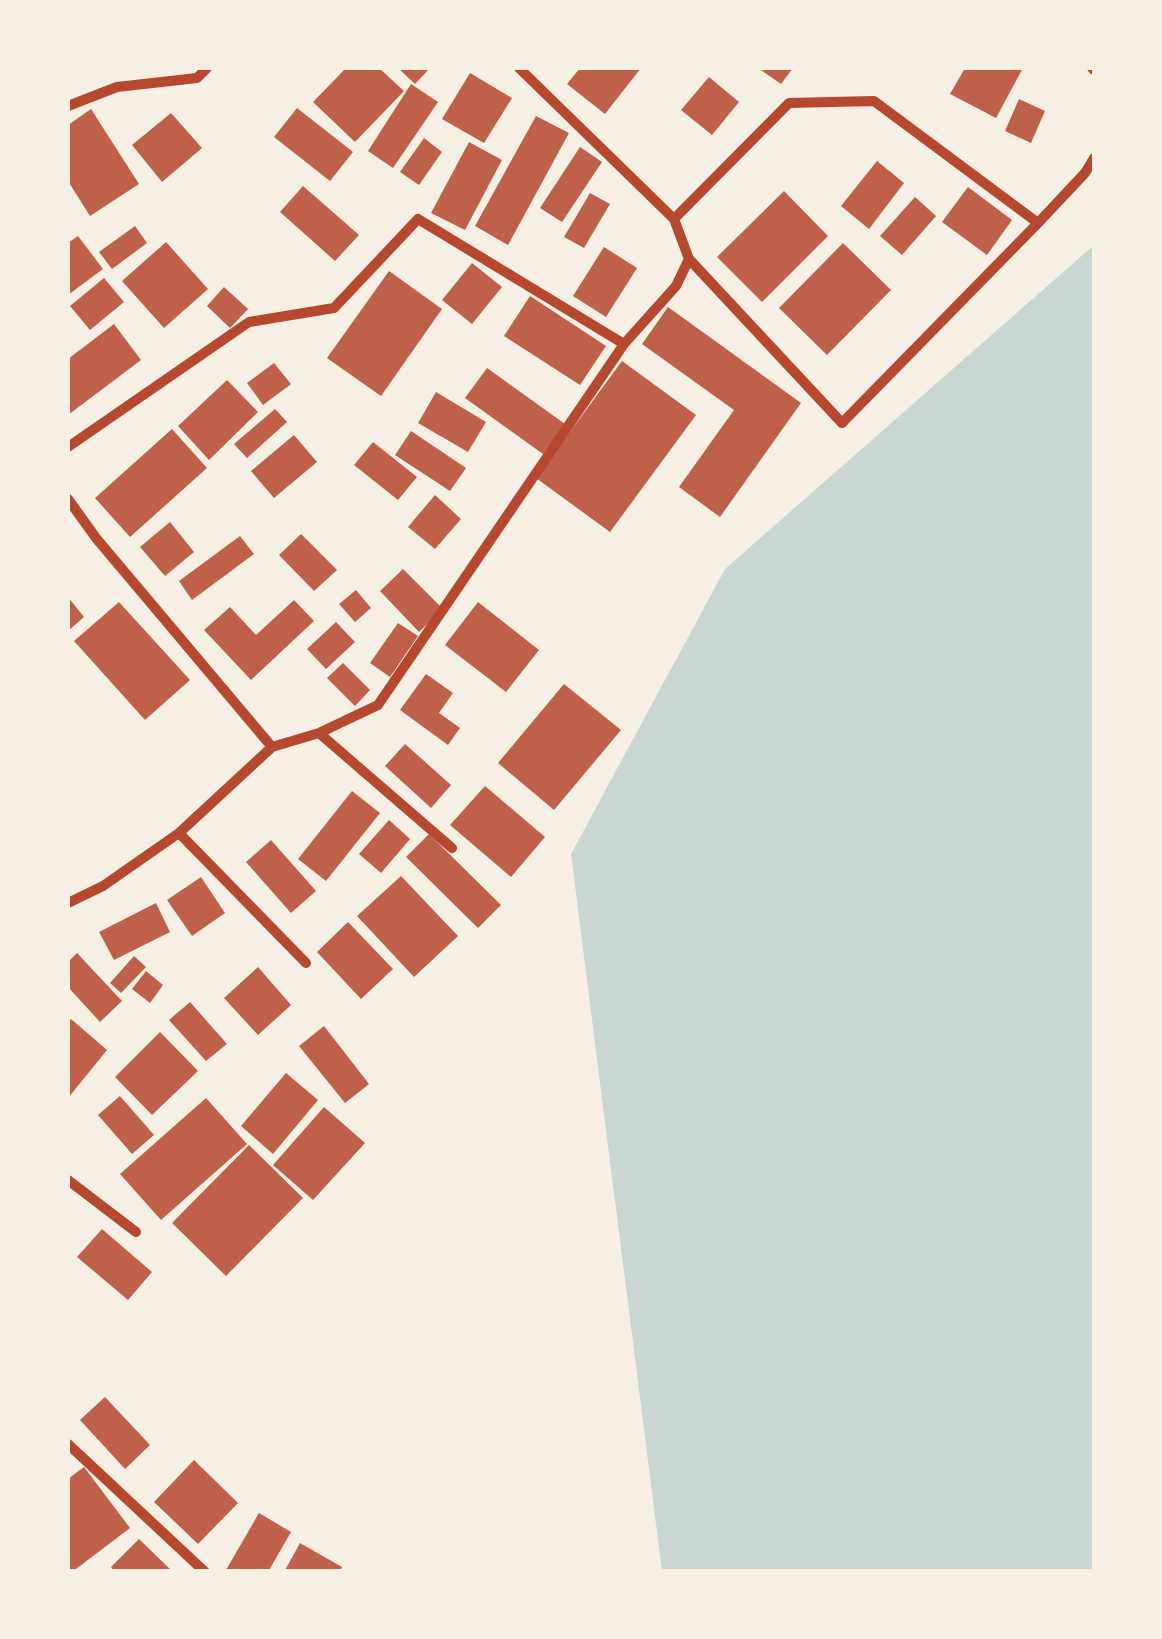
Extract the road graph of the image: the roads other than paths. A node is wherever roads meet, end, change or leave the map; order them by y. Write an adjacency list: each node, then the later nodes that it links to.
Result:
1 (207, 68): 3 (street)
2 (518, 68): 5 (street)
3 (68, 106)
4 (1094, 158): 6 (street)
5 (674, 218): 6 (street); 7 (street)
6 (1038, 223): 7 (street)
7 (689, 259): 8 (street)
8 (624, 344): 9 (street); 11 (street)
9 (68, 446)
10 (68, 499): 12 (street)
11 (318, 733): 12 (street); 14 (street)
12 (272, 747): 13 (street)
13 (179, 833): 15 (street); 16 (street)
14 (452, 848)
15 (68, 903)
16 (306, 962)
17 (68, 1180): 18 (street)
18 (136, 1232)
19 (68, 1444): 20 (street)
20 (205, 1572)

